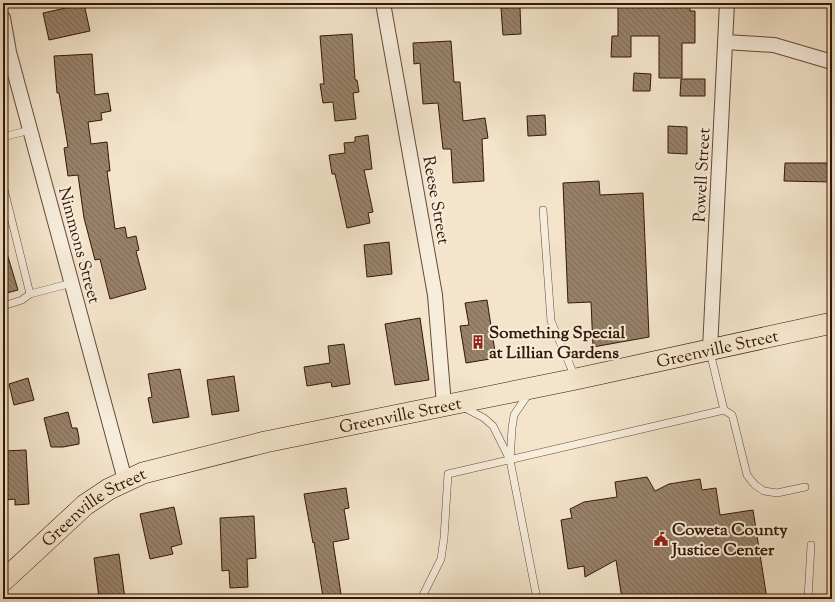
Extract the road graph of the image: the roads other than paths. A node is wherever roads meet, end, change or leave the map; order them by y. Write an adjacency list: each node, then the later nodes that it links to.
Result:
1 (383, 3): 17 (street, Reese Street)
2 (727, 3): 4 (street, Powell Street)
3 (3, 18): 6 (street, Nimmons Street)
4 (725, 42): 5 (street); 14 (street, Powell Street)
5 (832, 62)
6 (30, 130): 7 (lane); 10 (street, Nimmons Street)
7 (3, 137)
8 (3, 185): 11 (lane)
9 (543, 210): 15 (lane)
10 (72, 283): 11 (lane); 20 (street, Nimmons Street)
11 (30, 294): 12 (lane)
12 (3, 306)
13 (832, 323): 14 (main road, Greenville Street)
14 (710, 350): 15 (main road, Greenville Street); 18 (lane)
15 (576, 379): 16 (main road, Greenville Street)
16 (533, 388): 17 (main road, Greenville Street); 19 (lane)
17 (450, 404): 19 (lane); 20 (main road, Greenville Street)
18 (724, 410): 19 (lane); 21 (lane)
19 (510, 460): 24 (lane); 25 (lane)
20 (125, 480): 23 (main road, Greenville Street)
21 (805, 487)
22 (810, 545): 26 (lane)
23 (3, 581)
24 (421, 599)
25 (537, 599)
26 (808, 599)

